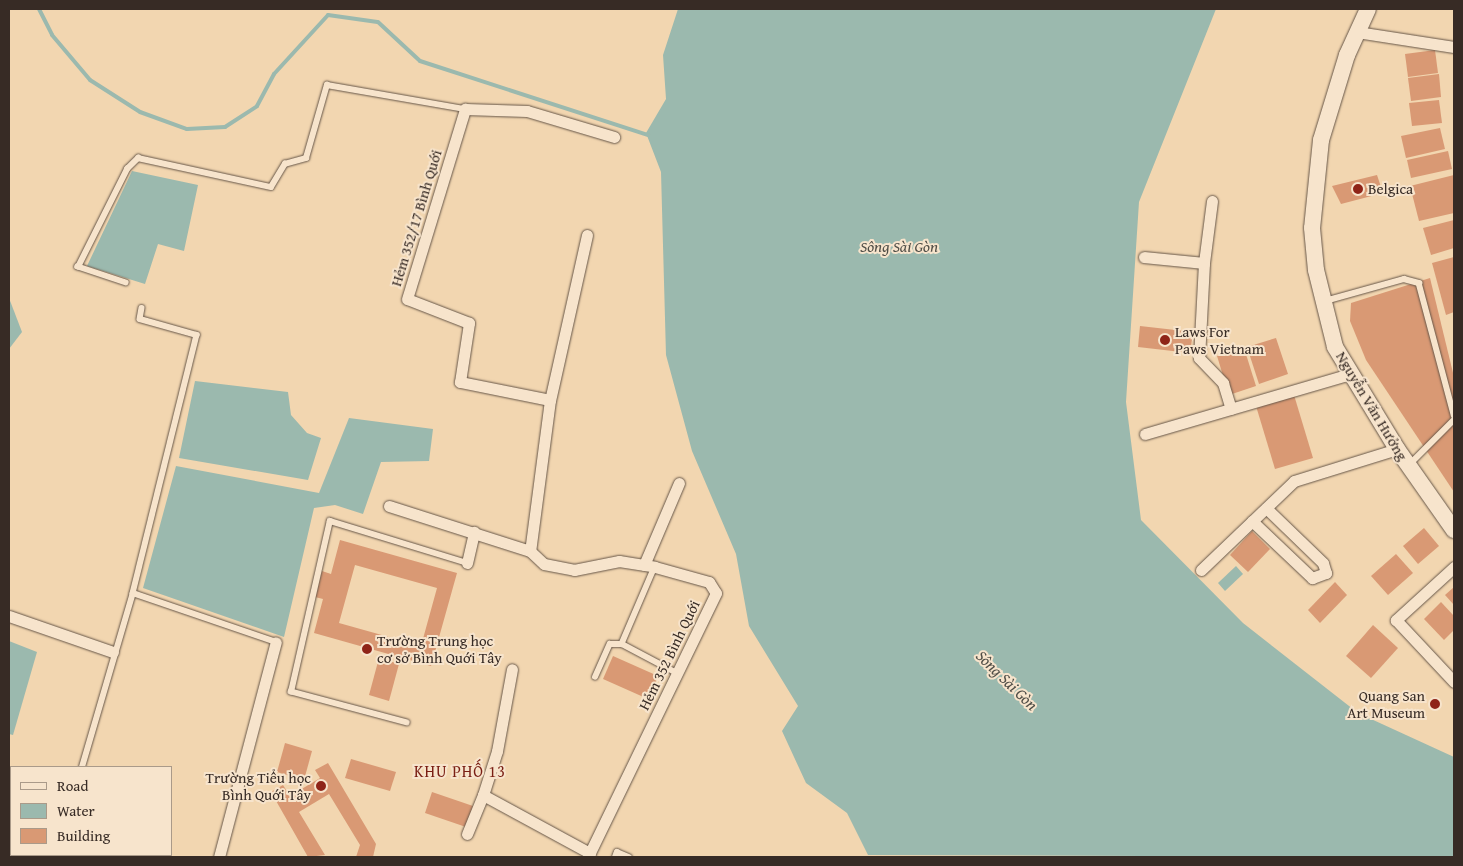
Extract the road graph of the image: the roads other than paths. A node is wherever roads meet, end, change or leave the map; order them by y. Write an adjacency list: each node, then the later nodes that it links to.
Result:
1 (1368, 9): 2 (main road, Nguyễn Văn Hưởng)
2 (1357, 32): 3 (street); 11 (main road, Nguyễn Văn Hưởng)
3 (1454, 47)
4 (465, 109): 5 (street); 10 (lane); 14 (street, Hẻm 352/17 Bình Quới)
5 (614, 137)
6 (1212, 201): 9 (street)
7 (587, 235): 14 (street)
8 (1144, 257): 9 (street)
9 (1204, 263): 15 (street)
10 (126, 283)
11 (1322, 302): 13 (main road, Nguyễn Văn Hưởng); 16 (lane)
12 (142, 308): 32 (lane)
13 (1350, 374): 15 (street); 19 (main road, Nguyễn Văn Hưởng)
14 (550, 400): 27 (street)
15 (1231, 409): 18 (street)
16 (1454, 415)
17 (1454, 420): 20 (lane)
18 (1145, 434)
19 (1397, 449): 20 (main road, Nguyễn Văn Hưởng); 23 (street)
20 (1408, 466): 25 (main road, Nguyễn Văn Hưởng)
21 (679, 483): 29 (street)
22 (389, 506): 26 (street, Hẻm 352 Bình Quới)
23 (1266, 508): 24 (street); 24 (street)
24 (1252, 521): 31 (street)
25 (1454, 530)
26 (474, 532): 27 (street, Hẻm 352 Bình Quới); 28 (street)
27 (530, 551): 29 (street, Hẻm 352 Bình Quới)
28 (468, 563): 41 (lane)
29 (649, 566): 35 (lane); 38 (street, Hẻm 352 Bình Quới)
30 (1454, 567): 40 (street)
31 (1201, 570)
32 (133, 593): 34 (lane); 36 (lane)
33 (9, 616): 36 (street)
34 (276, 642): 46 (street)
35 (622, 644): 38 (lane); 39 (lane)
36 (113, 652): 42 (lane)
37 (512, 670): 43 (street)
38 (677, 673): 45 (street, Hẻm 352 Bình Quới)
39 (595, 678)
40 (1454, 682)
41 (407, 723)
42 (82, 766)
43 (482, 795): 44 (street); 45 (street)
44 (467, 834)
45 (589, 855)
46 (219, 857)
47 (615, 857): 48 (lane)
48 (629, 857)

